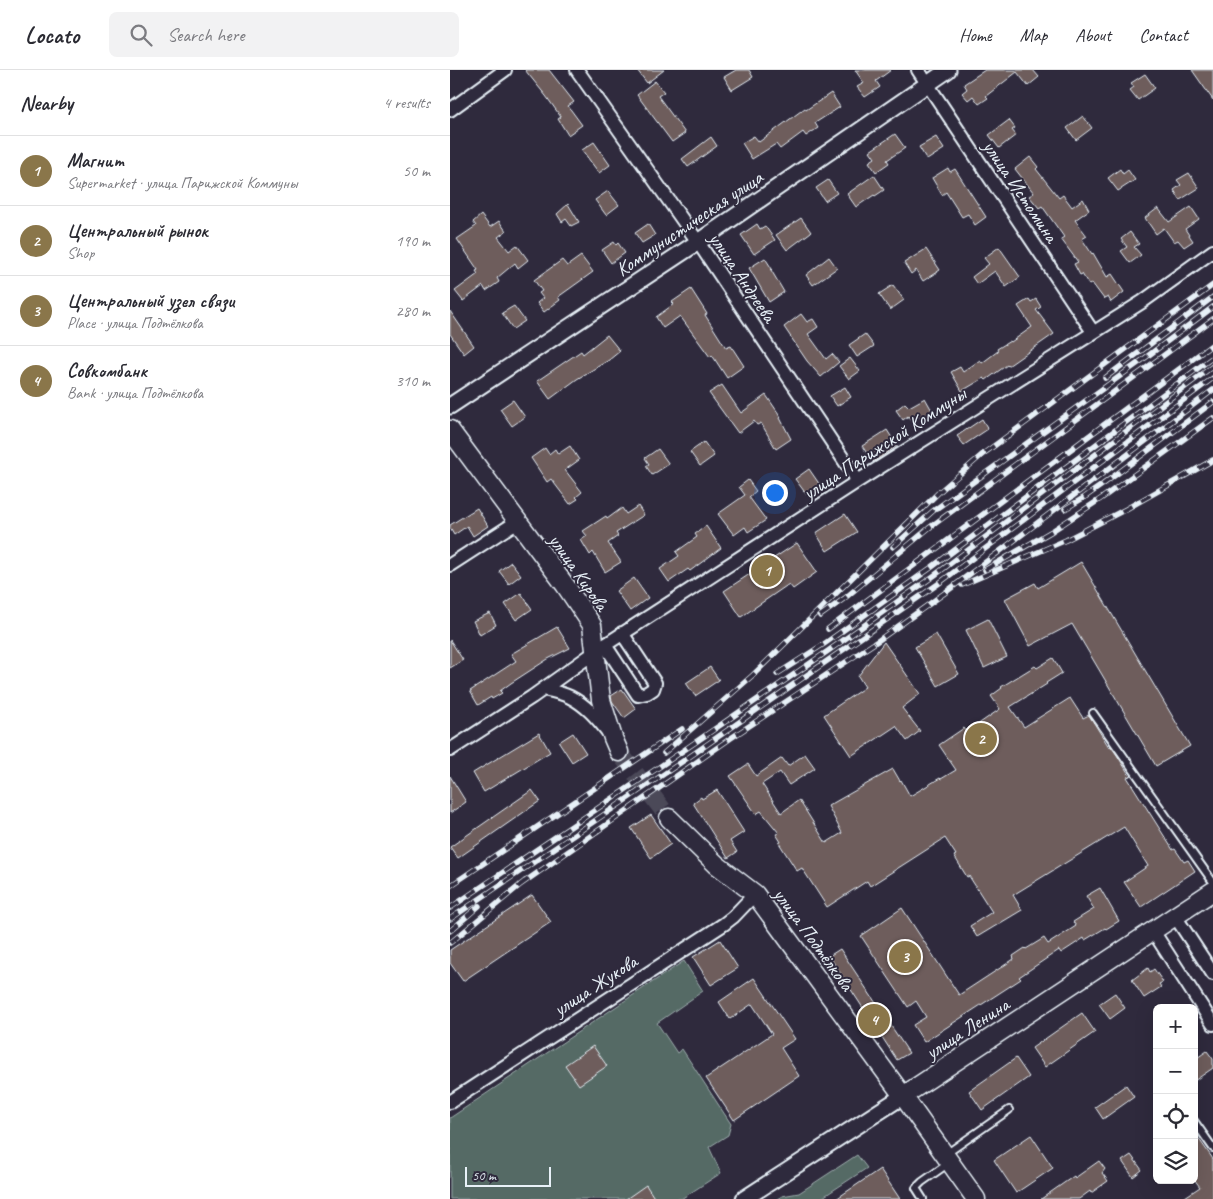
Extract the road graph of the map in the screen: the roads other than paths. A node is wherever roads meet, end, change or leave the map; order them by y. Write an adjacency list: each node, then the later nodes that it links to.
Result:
1 (505, 70): 6 (street)
2 (577, 70): 7 (street, улица Андреева)
3 (918, 70): 5 (street, улица Истомина)
4 (948, 70): 5 (street, Коммунистическая улица)
5 (928, 84): 7 (street, Коммунистическая улица); 9 (street, улица Истомина)
6 (450, 110)
7 (698, 242): 10 (street, Коммунистическая улица); 12 (street, улица Андреева)
8 (1213, 251): 9 (street, улица Парижской Коммуны)
9 (1093, 332): 12 (street, улица Парижской Коммуны)
10 (450, 406)
11 (450, 430): 13 (main road, улица Кирова)
12 (858, 481): 15 (street, улица Парижской Коммуны)
13 (518, 521): 14 (street); 16 (main road, улица Кирова)
14 (450, 565)
15 (622, 633): 16 (street, улица Парижской Коммуны); 16 (street)
16 (600, 647): 17 (street, улица Парижской Коммуны); 19 (main road)
17 (543, 688): 19 (street); 20 (street, улица Парижской Коммуны)
18 (1093, 713): 22 (lane)
19 (616, 745)
20 (450, 750)
21 (669, 818): 24 (main road, улица Подтёлкова)
22 (1213, 882)
23 (1213, 891): 25 (main road, улица Ленина)
24 (755, 894): 29 (main road, улица Подтёлкова); 30 (street, улица Жукова)
25 (1175, 916): 26 (main road, улица Ленина); 27 (street)
26 (1153, 931): 28 (street); 29 (main road, улица Ленина)
27 (1213, 974)
28 (1213, 1024)
29 (903, 1096): 34 (main road, улица Подтёлкова); 35 (street, улица Ленина)
30 (450, 1102)
31 (1008, 1110): 34 (lane)
32 (1198, 1127): 33 (lane)
33 (1213, 1148)
34 (947, 1158): 36 (lane); 37 (main road, улица Подтёлкова)
35 (744, 1199)
36 (923, 1199)
37 (976, 1199)

